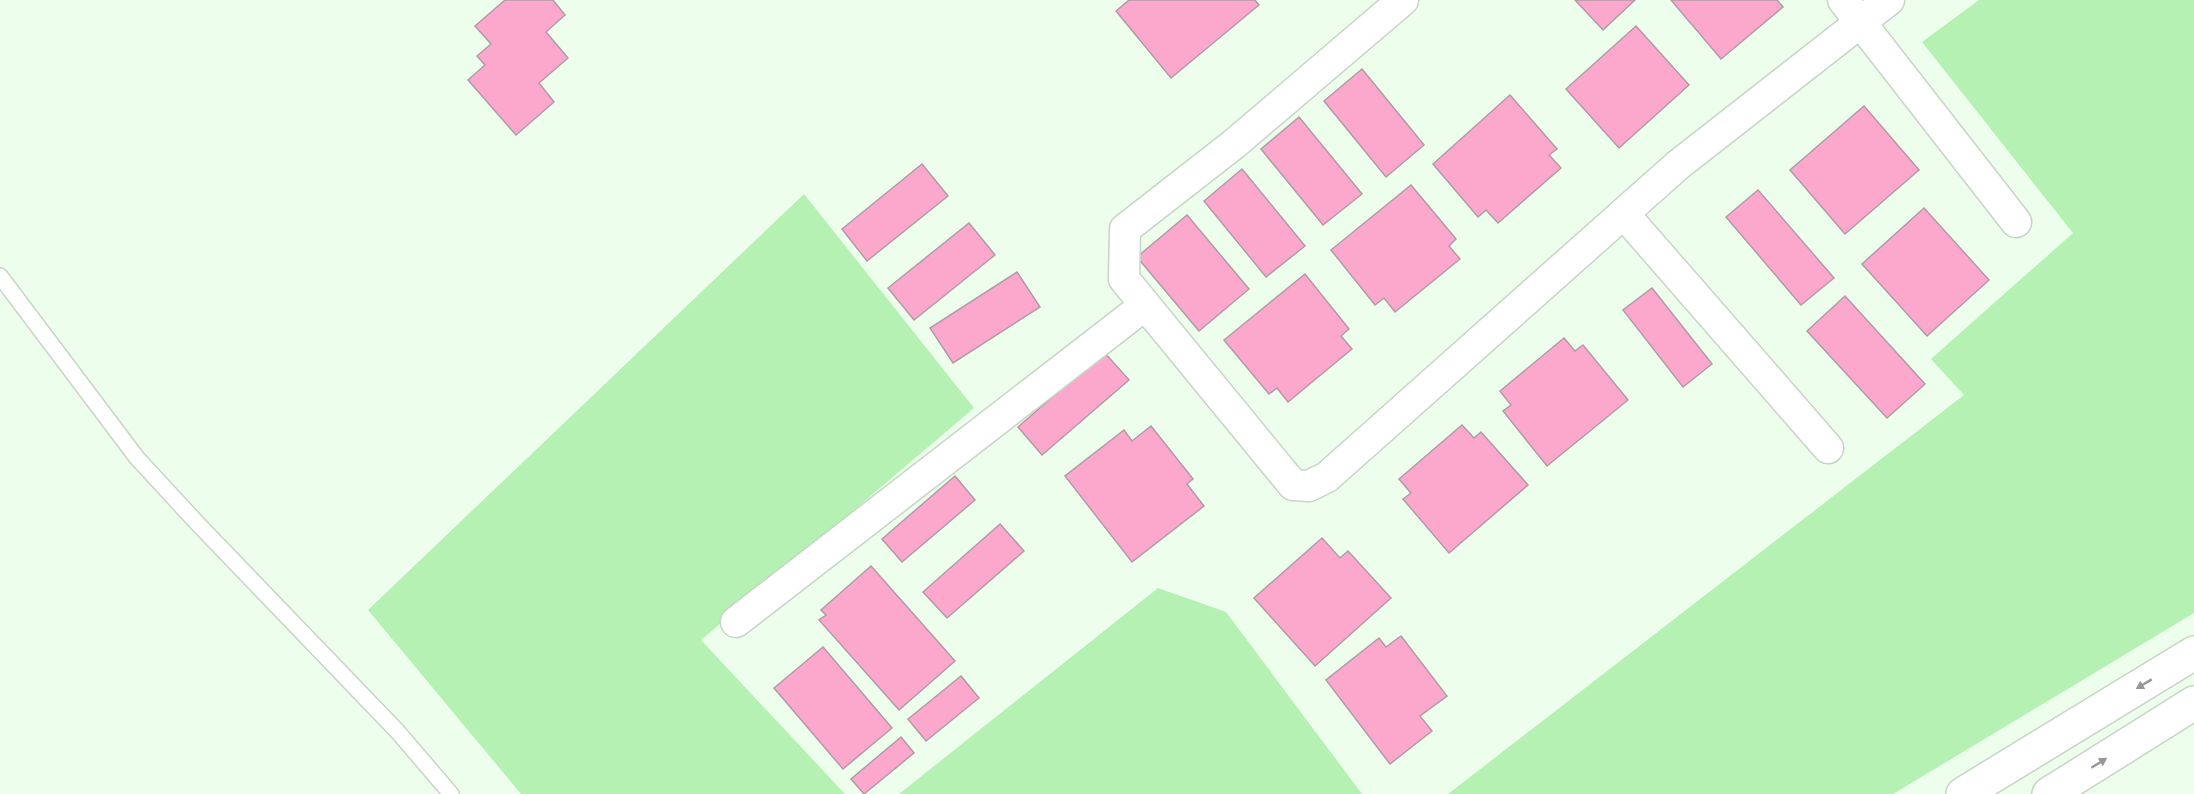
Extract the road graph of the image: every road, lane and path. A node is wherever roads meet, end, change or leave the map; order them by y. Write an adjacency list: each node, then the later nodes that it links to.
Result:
1 (1403, 0): 7 (street)
2 (1889, 0): 3 (street)
3 (1852, 11): 4 (street); 5 (street)
4 (1624, 214): 7 (street); 8 (street)
5 (2016, 222)
6 (0, 276): 12 (lane)
7 (1144, 306): 9 (street)
8 (1828, 448)
9 (736, 622)
10 (2194, 653): 13 (street, one-way to 13)
11 (2194, 703): 14 (street, one-way to 11)
12 (451, 794)
13 (1963, 794)
14 (2049, 794)

